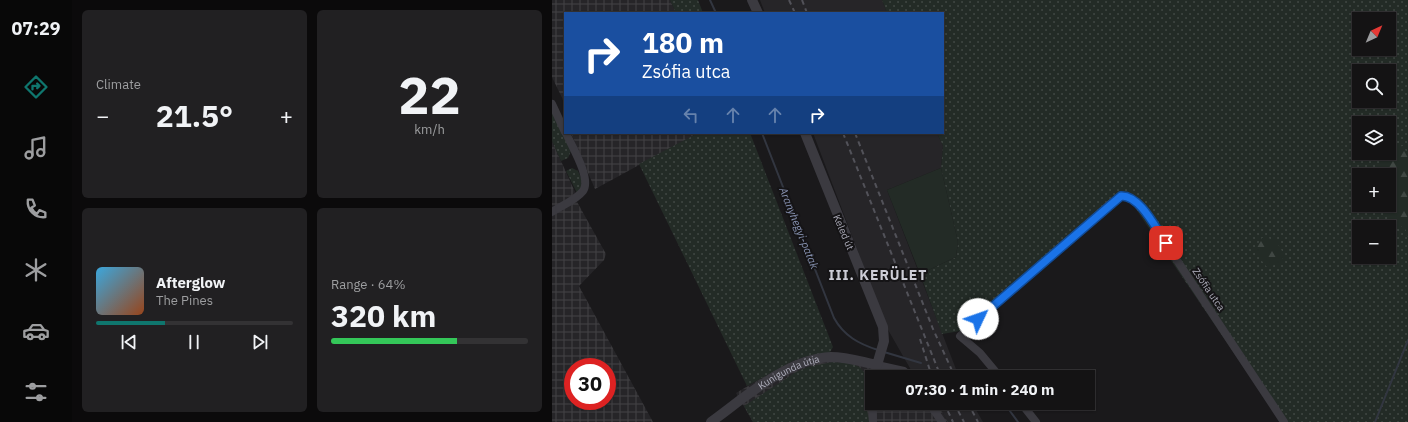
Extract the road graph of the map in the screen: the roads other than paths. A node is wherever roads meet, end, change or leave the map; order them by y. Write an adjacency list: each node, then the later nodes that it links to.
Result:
1 (752, 0): 2 (street)
2 (758, 12)
3 (552, 104): 4 (street)
4 (564, 130)
5 (566, 134): 7 (street)
6 (805, 134): 8 (street, Keled út)
7 (552, 212)
8 (878, 361): 9 (street); 10 (street); 15 (street, Kunigunda útja)
9 (875, 370)
10 (901, 370)
11 (994, 370): 19 (street, Zsófia utca)
12 (873, 410): 16 (street)
13 (934, 410): 17 (street)
14 (1027, 410): 18 (street)
15 (711, 422)
16 (873, 422)
17 (942, 422)
18 (1036, 422)
19 (1284, 422)

